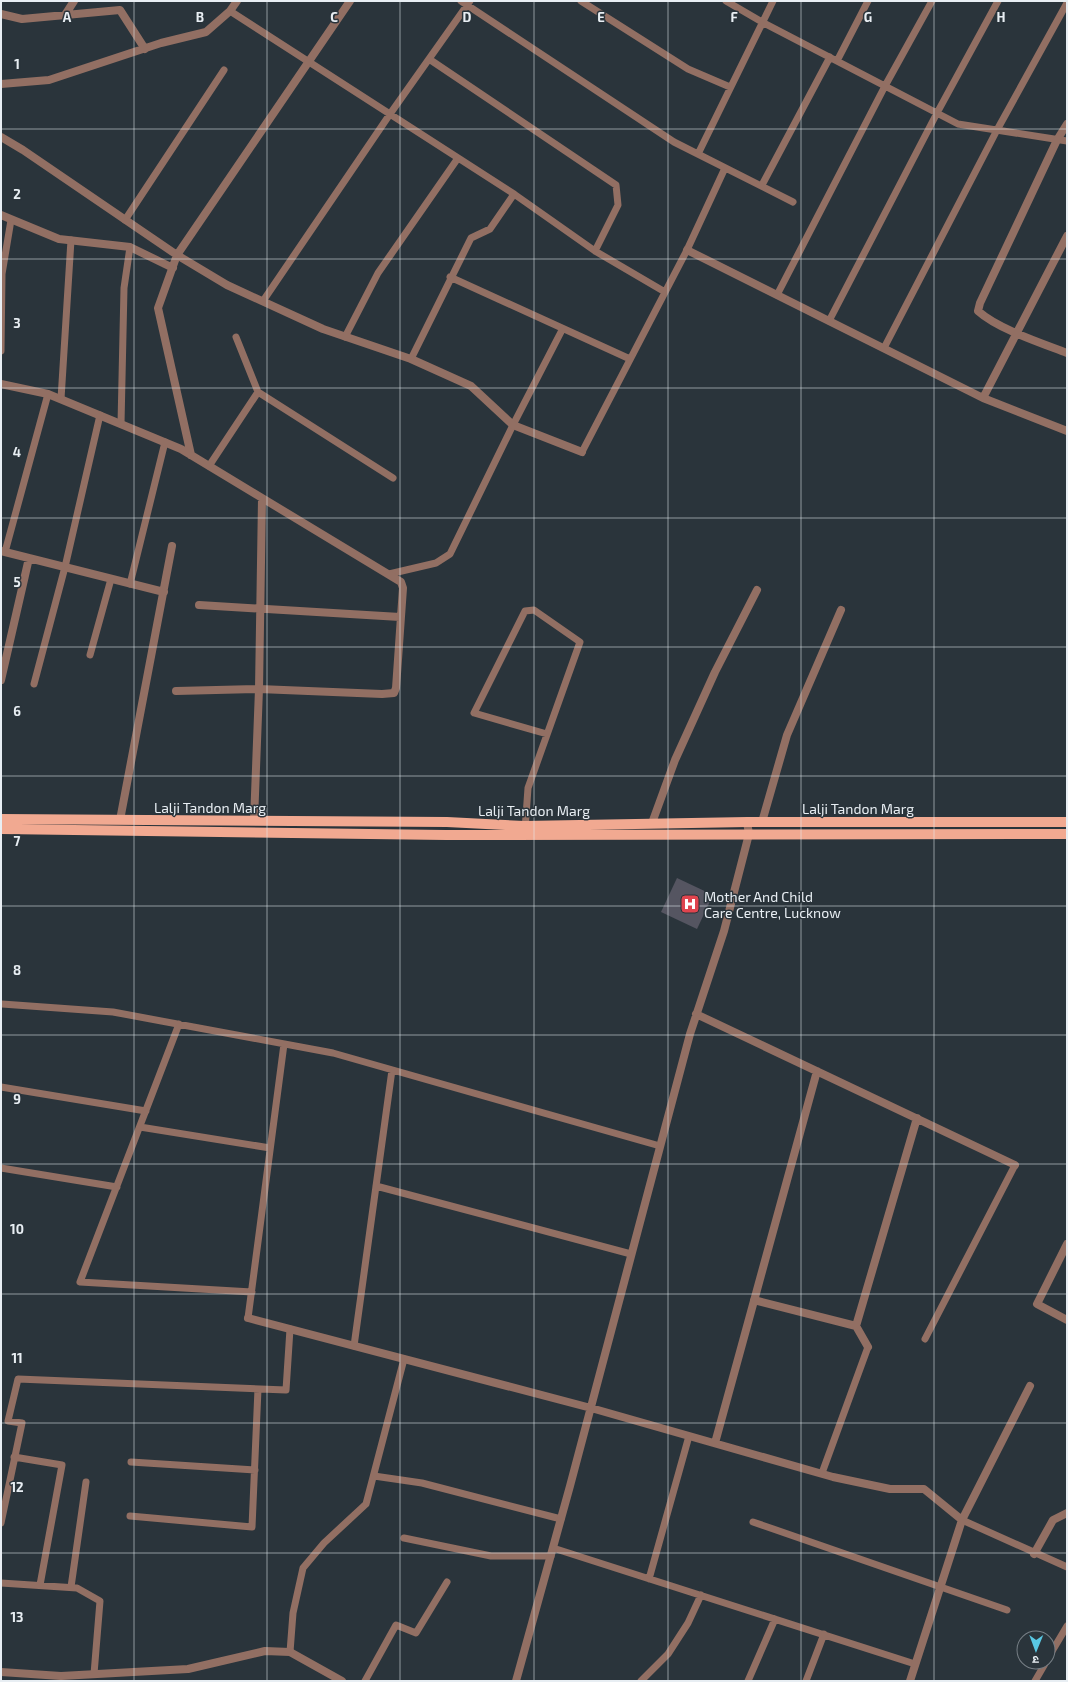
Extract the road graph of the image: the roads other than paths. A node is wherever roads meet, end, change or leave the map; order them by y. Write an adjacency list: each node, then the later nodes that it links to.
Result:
1 (74, 1): 14 (street)
2 (237, 1): 12 (street)
3 (350, 1): 19 (street)
4 (581, 1): 24 (lane)
5 (726, 1): 15 (lane)
6 (773, 1): 15 (lane)
7 (868, 1): 20 (lane)
8 (932, 1): 23 (lane)
9 (998, 1): 25 (lane)
10 (466, 2): 18 (lane); 32 (lane)
11 (1067, 3): 28 (lane)
12 (230, 11): 16 (street); 19 (lane)
13 (1, 14): 14 (street)
14 (65, 15): 16 (street)
15 (762, 22): 17 (lane); 24 (lane)
16 (145, 49): 22 (street)
17 (830, 57): 20 (lane); 35 (lane)
18 (429, 59): 26 (lane); 45 (lane)
19 (308, 61): 26 (lane); 46 (street)
20 (837, 61): 23 (lane)
21 (224, 70): 40 (lane)
22 (1, 84)
23 (885, 86): 25 (lane); 50 (lane)
24 (730, 87): 32 (lane)
25 (937, 113): 28 (lane); 52 (lane)
26 (390, 114): 33 (lane); 51 (lane)
27 (1067, 124): 30 (street)
28 (997, 130): 30 (lane); 57 (lane)
29 (1, 137): 40 (street)
30 (1057, 140): 31 (lane); 54 (street)
31 (1067, 141)
32 (698, 154): 34 (lane)
33 (458, 158): 36 (lane); 56 (lane)
34 (725, 168): 35 (lane); 44 (lane)
35 (762, 185): 37 (lane)
36 (514, 194): 45 (lane); 48 (lane)
37 (793, 202)
38 (1, 215): 39 (street)
39 (11, 220): 42 (street); 58 (lane)
40 (125, 220): 46 (street)
41 (1067, 236): 54 (street)
42 (70, 240): 43 (street); 66 (lane)
43 (130, 247): 47 (street); 68 (lane)
44 (687, 250): 49 (lane); 50 (street)
45 (595, 251): 49 (lane)
46 (177, 255): 47 (street); 51 (street)
47 (173, 268): 73 (street)
48 (450, 277): 53 (lane); 60 (lane)
49 (665, 292): 61 (lane)
50 (777, 295): 52 (street)
51 (263, 301): 56 (street)
52 (829, 321): 57 (street)
53 (562, 330): 61 (lane); 69 (lane)
54 (1017, 333): 59 (street); 65 (street)
55 (236, 337): 63 (lane)
56 (345, 337): 60 (street)
57 (884, 348): 65 (street)
58 (1, 351)
59 (1067, 353)
60 (411, 359): 69 (street)
61 (630, 360): 72 (lane)
62 (1, 384): 64 (street)
63 (258, 392): 74 (lane); 75 (lane)
64 (48, 394): 66 (street); 78 (lane)
65 (983, 398): 70 (street)
66 (61, 399): 67 (street)
67 (100, 415): 68 (street); 80 (lane)
68 (121, 424): 71 (street)
69 (513, 425): 72 (street); 81 (lane)
70 (1067, 431)
71 (165, 442): 73 (street); 83 (lane)
72 (582, 452)
73 (192, 455): 74 (street)
74 (209, 466): 76 (street)
75 (393, 478)
76 (262, 499): 81 (street); 87 (street)
77 (172, 546): 85 (street)
78 (3, 551): 79 (street)
79 (28, 558): 80 (street); 91 (street)
80 (65, 567): 82 (street); 92 (lane)
81 (389, 574): 89 (street)
82 (111, 579): 83 (street); 90 (lane)
83 (130, 584): 85 (street)
84 (757, 590): 103 (street)
85 (164, 592): 97 (street)
86 (199, 605): 87 (street)
87 (260, 608): 89 (street); 93 (street)
88 (840, 610): 101 (street)
89 (400, 617): 93 (street)
90 (90, 655)
91 (1, 680)
92 (34, 684)
93 (259, 689): 94 (street); 99 (street)
94 (176, 690)
95 (547, 734): 95 (lane); 105 (lane)
96 (1, 819): 97 (main road, Lalji Tandon Marg)
97 (120, 820): 98 (main road, Lalji Tandon Marg)
98 (149, 820): 99 (main road, Lalji Tandon Marg); 106 (main road)
99 (254, 821): 105 (main road, Lalji Tandon Marg)
100 (746, 822): 101 (main road, Lalji Tandon Marg); 103 (main road, Lalji Tandon Marg); 107 (street)
101 (762, 822): 102 (main road, Lalji Tandon Marg)
102 (1067, 822)
103 (652, 823): 105 (main road, Lalji Tandon Marg)
104 (1, 829): 106 (main road, Lalji Tandon Marg)
105 (525, 830): 106 (main road, Lalji Tandon Marg); 107 (main road, Lalji Tandon Marg)
106 (152, 831)
107 (749, 834): 108 (main road, Lalji Tandon Marg); 110 (street)
108 (1067, 834)
109 (2, 1004): 111 (lane)
110 (696, 1014): 114 (street); 119 (street)
111 (179, 1024): 112 (lane); 116 (lane)
112 (284, 1044): 113 (lane); 120 (lane)
113 (392, 1070): 119 (lane); 123 (lane)
114 (817, 1071): 117 (street); 128 (street)
115 (1, 1087): 116 (lane)
116 (146, 1111): 118 (lane)
117 (917, 1118): 121 (street); 131 (street)
118 (140, 1126): 120 (lane); 124 (lane)
119 (660, 1146): 126 (street)
120 (270, 1148): 127 (lane)
121 (1015, 1164): 133 (lane)
122 (1, 1168): 124 (lane)
123 (376, 1186): 126 (lane); 134 (lane)
124 (117, 1187): 127 (lane)
125 (1067, 1244): 130 (street)
126 (632, 1254): 139 (street)
127 (252, 1292): 129 (lane)
128 (754, 1300): 131 (street); 141 (street)
129 (248, 1318): 132 (street)
130 (1067, 1320)
131 (856, 1326): 135 (street)
132 (290, 1329): 134 (street); 138 (lane)
133 (925, 1339)
134 (354, 1346): 136 (street)
135 (868, 1347): 145 (lane)
136 (404, 1359): 139 (street); 146 (lane)
137 (1030, 1386): 151 (street)
138 (258, 1389): 142 (lane); 144 (lane)
139 (591, 1408): 140 (street); 150 (street)
140 (689, 1436): 141 (street); 158 (lane)
141 (715, 1443): 145 (street)
142 (14, 1457): 153 (lane); 161 (lane)
143 (131, 1462): 144 (lane)
144 (255, 1470): 149 (lane)
145 (822, 1472): 151 (street)
146 (374, 1476): 150 (lane); 170 (lane)
147 (86, 1482): 162 (lane)
148 (1067, 1514): 156 (street)
149 (130, 1516)
150 (561, 1519): 155 (street)
151 (962, 1520): 156 (lane); 163 (street)
152 (753, 1522): 163 (lane)
153 (1, 1523)
154 (404, 1538): 155 (lane)
155 (552, 1552): 158 (lane); 177 (street)
156 (1034, 1554): 157 (lane)
157 (1067, 1567)
158 (649, 1579): 164 (lane)
159 (1, 1582): 161 (lane)
160 (447, 1582): 176 (lane)
161 (40, 1585): 162 (lane)
162 (71, 1587): 174 (lane)
163 (940, 1587): 165 (lane); 171 (street)
164 (701, 1595): 166 (lane); 178 (lane)
165 (1007, 1610)
166 (775, 1619): 168 (lane); 179 (lane)
167 (1067, 1626): 169 (lane)
168 (824, 1634): 171 (lane); 180 (lane)
169 (1056, 1645)
170 (290, 1652): 174 (street); 175 (street)
171 (916, 1664): 181 (street)
172 (1041, 1670): 182 (lane)
173 (1, 1672): 174 (street)
174 (94, 1674)
175 (342, 1681)
176 (365, 1681)
177 (516, 1681)
178 (641, 1681)
179 (748, 1681)
180 (806, 1681)
181 (910, 1681)
182 (1035, 1681)

